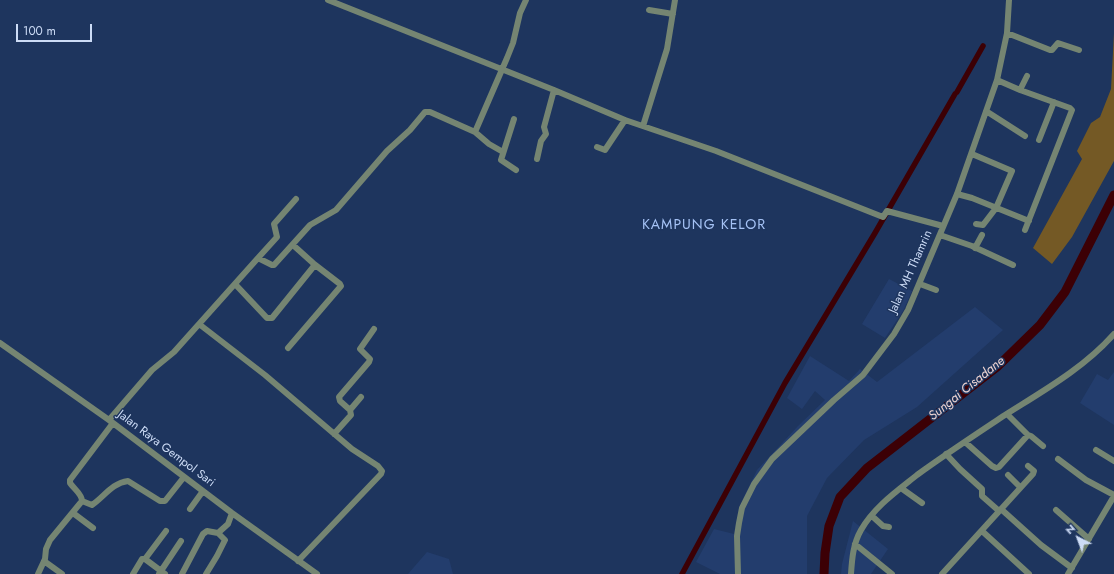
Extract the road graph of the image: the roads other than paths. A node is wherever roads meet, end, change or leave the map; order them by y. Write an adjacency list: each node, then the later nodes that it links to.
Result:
1 (328, 0): 9 (street)
2 (526, 0): 9 (street)
3 (675, 0): 6 (street)
4 (1009, 0): 7 (street, Jalan MH Thamrin)
5 (649, 10): 6 (street)
6 (673, 14): 18 (street)
7 (1007, 33): 8 (street); 11 (street, Jalan MH Thamrin)
8 (1079, 50)
9 (501, 70): 12 (street); 19 (street)
10 (1027, 76): 13 (street)
11 (997, 80): 13 (street); 15 (street, Jalan MH Thamrin)
12 (554, 90): 17 (street); 25 (street)
13 (1020, 90): 14 (street)
14 (1054, 102): 21 (street); 30 (street)
15 (986, 111): 20 (street); 24 (street, Jalan MH Thamrin)
16 (514, 119): 23 (street)
17 (625, 120): 18 (street); 22 (street)
18 (642, 126): 32 (street)
19 (474, 132): 23 (street); 36 (street)
20 (1025, 136)
21 (1039, 140)
22 (596, 147)
23 (503, 152): 26 (street)
24 (972, 154): 27 (street, Jalan MH Thamrin); 29 (street)
25 (537, 159)
26 (516, 170)
27 (957, 194): 29 (street); 32 (street, Jalan MH Thamrin)
28 (296, 199): 38 (street)
29 (996, 208): 30 (street); 31 (street)
30 (1028, 221): 33 (street)
31 (976, 224)
32 (943, 226): 34 (street, Jalan MH Thamrin)
33 (1025, 230)
34 (940, 235): 37 (street); 42 (street, Jalan MH Thamrin)
35 (982, 235): 37 (street)
36 (293, 245): 38 (street); 39 (street)
37 (975, 248): 40 (street)
38 (258, 258): 41 (street)
39 (314, 264): 41 (street); 48 (street)
40 (1013, 265)
41 (235, 284): 44 (street)
42 (920, 284): 43 (street); 95 (street, Jalan MH Thamrin)
43 (936, 290)
44 (199, 324): 52 (street); 53 (street)
45 (374, 329): 50 (street)
46 (1113, 336): 51 (street)
47 (0, 343): 52 (street, Jalan Raya Gempol Sari)
48 (288, 348)
49 (361, 397): 50 (street)
50 (350, 410): 53 (street)
51 (1006, 414): 54 (street); 55 (street)
52 (111, 422): 63 (street, Jalan Raya Gempol Sari); 68 (street)
53 (334, 434): 86 (street)
54 (1028, 435): 55 (street); 56 (street)
55 (965, 442): 58 (street)
56 (1043, 446)
57 (1096, 450): 60 (street)
58 (946, 454): 65 (street); 71 (street)
59 (1058, 459): 67 (street)
60 (1114, 461)
61 (1028, 466): 64 (street)
62 (1008, 475): 64 (street)
63 (184, 476): 66 (street, Jalan Raya Gempol Sari); 68 (street)
64 (1020, 487): 71 (street)
65 (901, 488): 69 (street); 75 (street)
66 (203, 491): 70 (street); 74 (street, Jalan Raya Gempol Sari)
67 (1114, 496): 81 (street)
68 (82, 501): 73 (street)
69 (922, 503)
70 (190, 509)
71 (1000, 510): 79 (street); 87 (street)
72 (1056, 510): 81 (street)
73 (73, 513): 77 (street); 85 (street)
74 (232, 513): 80 (street); 86 (street, Jalan Raya Gempol Sari)
75 (872, 516): 76 (street); 83 (street)
76 (889, 527)
77 (93, 528)
78 (166, 531): 84 (street)
79 (982, 531): 98 (street); 99 (street)
80 (218, 533): 89 (street); 93 (street)
81 (1089, 539): 87 (street)
82 (181, 541): 88 (street)
83 (855, 544): 96 (street); 97 (street)
84 (145, 559): 88 (street); 92 (street)
85 (44, 561): 90 (street); 91 (street)
86 (298, 561): 94 (street, Jalan Raya Gempol Sari)
87 (1070, 571)
88 (161, 573)
89 (208, 573)
90 (38, 574)
91 (62, 574)
92 (133, 574)
93 (182, 574)
94 (317, 574)
95 (738, 574)
96 (851, 574)
97 (892, 574)
98 (942, 574)
99 (1028, 574)

